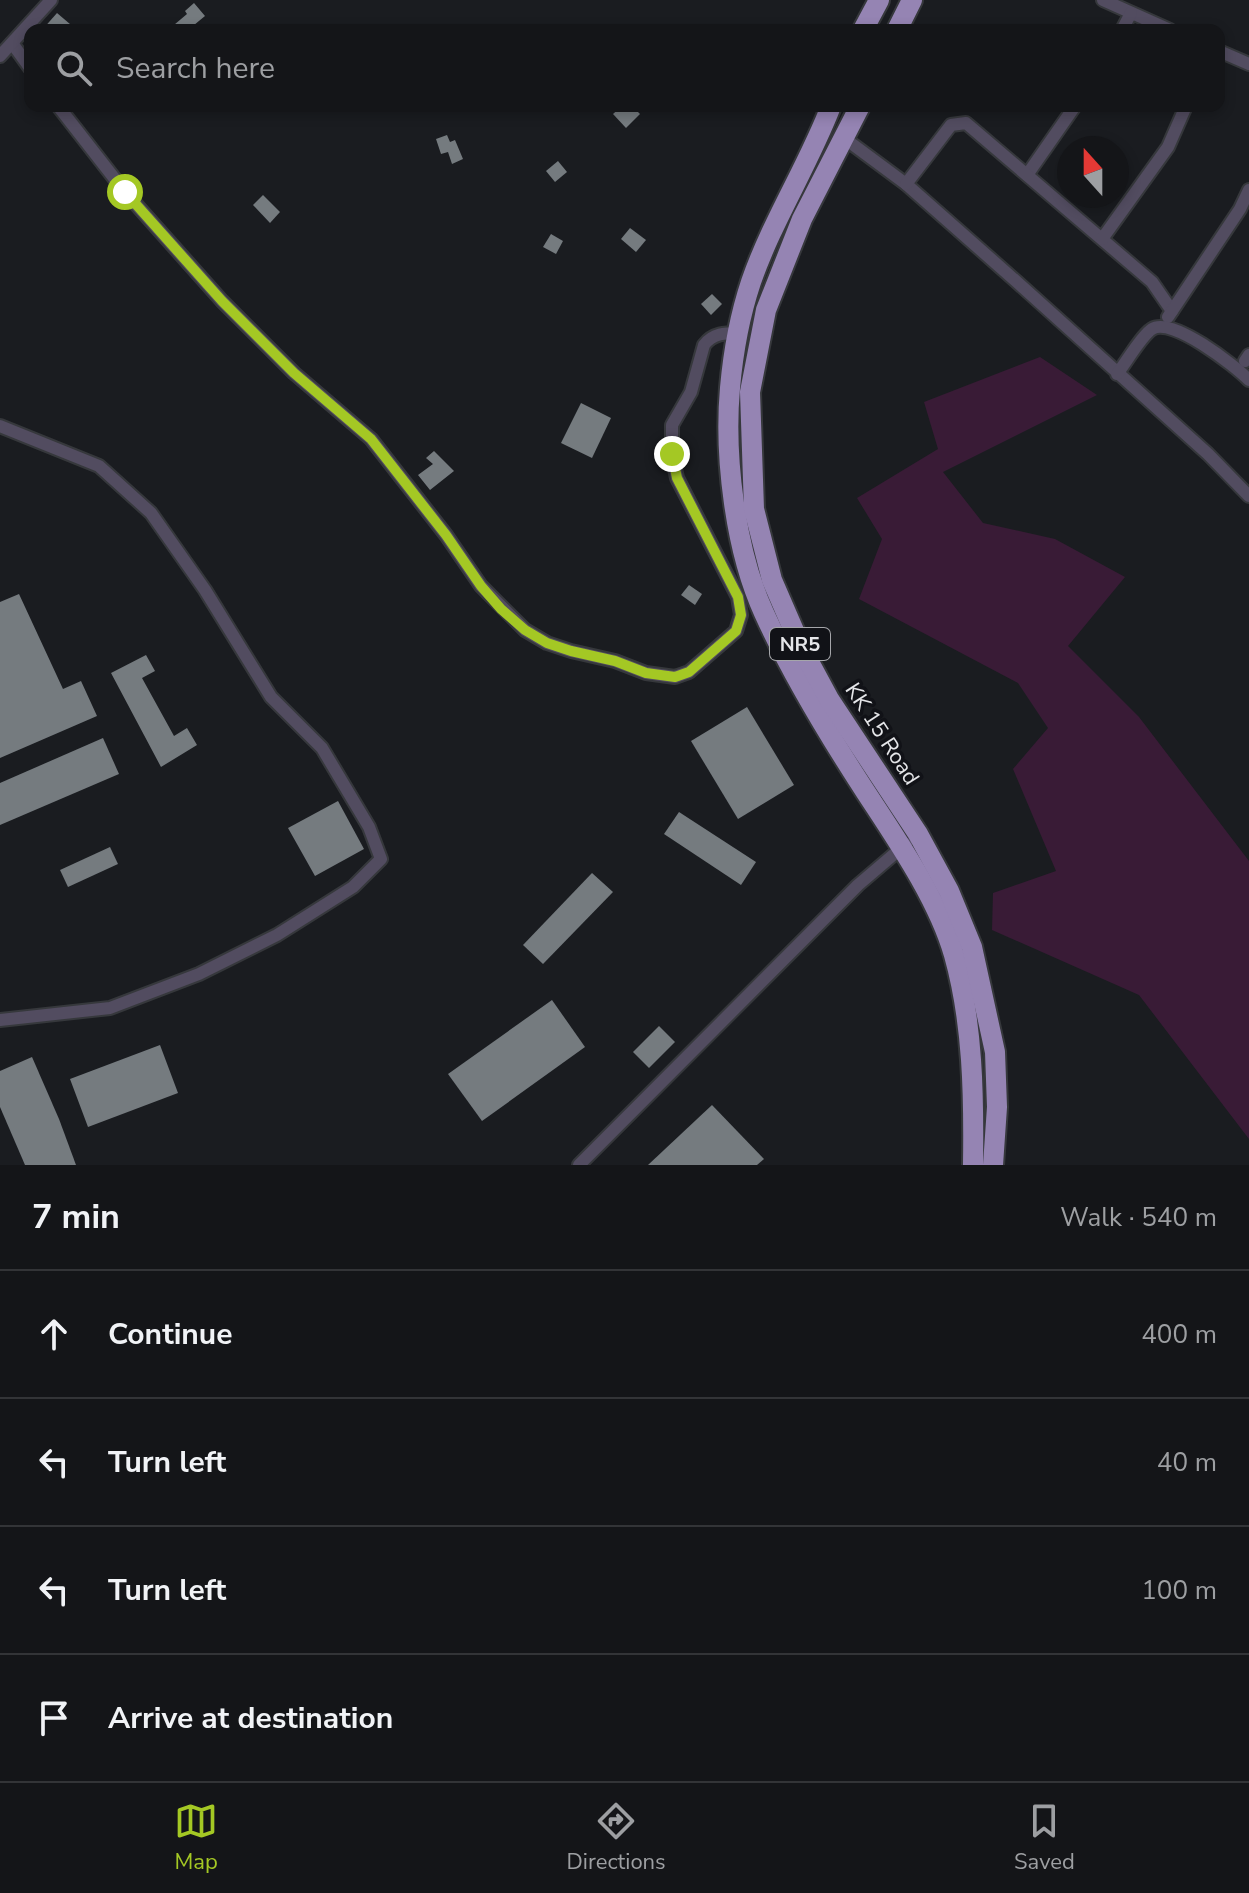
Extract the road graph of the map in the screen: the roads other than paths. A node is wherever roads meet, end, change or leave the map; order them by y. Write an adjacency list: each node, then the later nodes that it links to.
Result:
1 (51, 0): 6 (street)
2 (879, 0): 7 (highway)
3 (912, 0): 8 (highway)
4 (1103, 0): 5 (street)
5 (1131, 13): 9 (street); 10 (street)
6 (29, 24)
7 (866, 24)
8 (900, 24)
9 (1125, 24)
10 (1156, 24)
11 (24, 30): 12 (street)
12 (12, 43): 14 (street); 15 (street)
13 (1225, 54): 16 (street)
14 (0, 56)
15 (24, 60)
16 (1249, 64)
17 (63, 112): 29 (street)
18 (828, 112): 29 (highway, KK 15 Road / NR5)
19 (857, 112): 22 (highway, KK 15 Road / NR5)
20 (1071, 112): 23 (street)
21 (1183, 112): 26 (street)
22 (844, 138): 24 (street); 34 (highway, KK 15 Road / NR5)
23 (1027, 175): 24 (street); 26 (street)
24 (906, 184): 30 (street)
25 (1249, 190): 27 (street)
26 (1102, 239): 27 (street)
27 (1172, 311): 28 (street)
28 (1162, 326): 30 (street); 31 (street)
29 (739, 333): 34 (highway, KK 15 Road / NR5)
30 (1117, 374): 33 (street)
31 (1249, 380)
32 (0, 426): 35 (street)
33 (1249, 496)
34 (909, 841): 36 (street); 37 (highway, KK 15 Road / NR5); 38 (highway, KK 15 Road / NR5)
35 (0, 1020)
36 (579, 1165)
37 (973, 1165)
38 (993, 1165)

